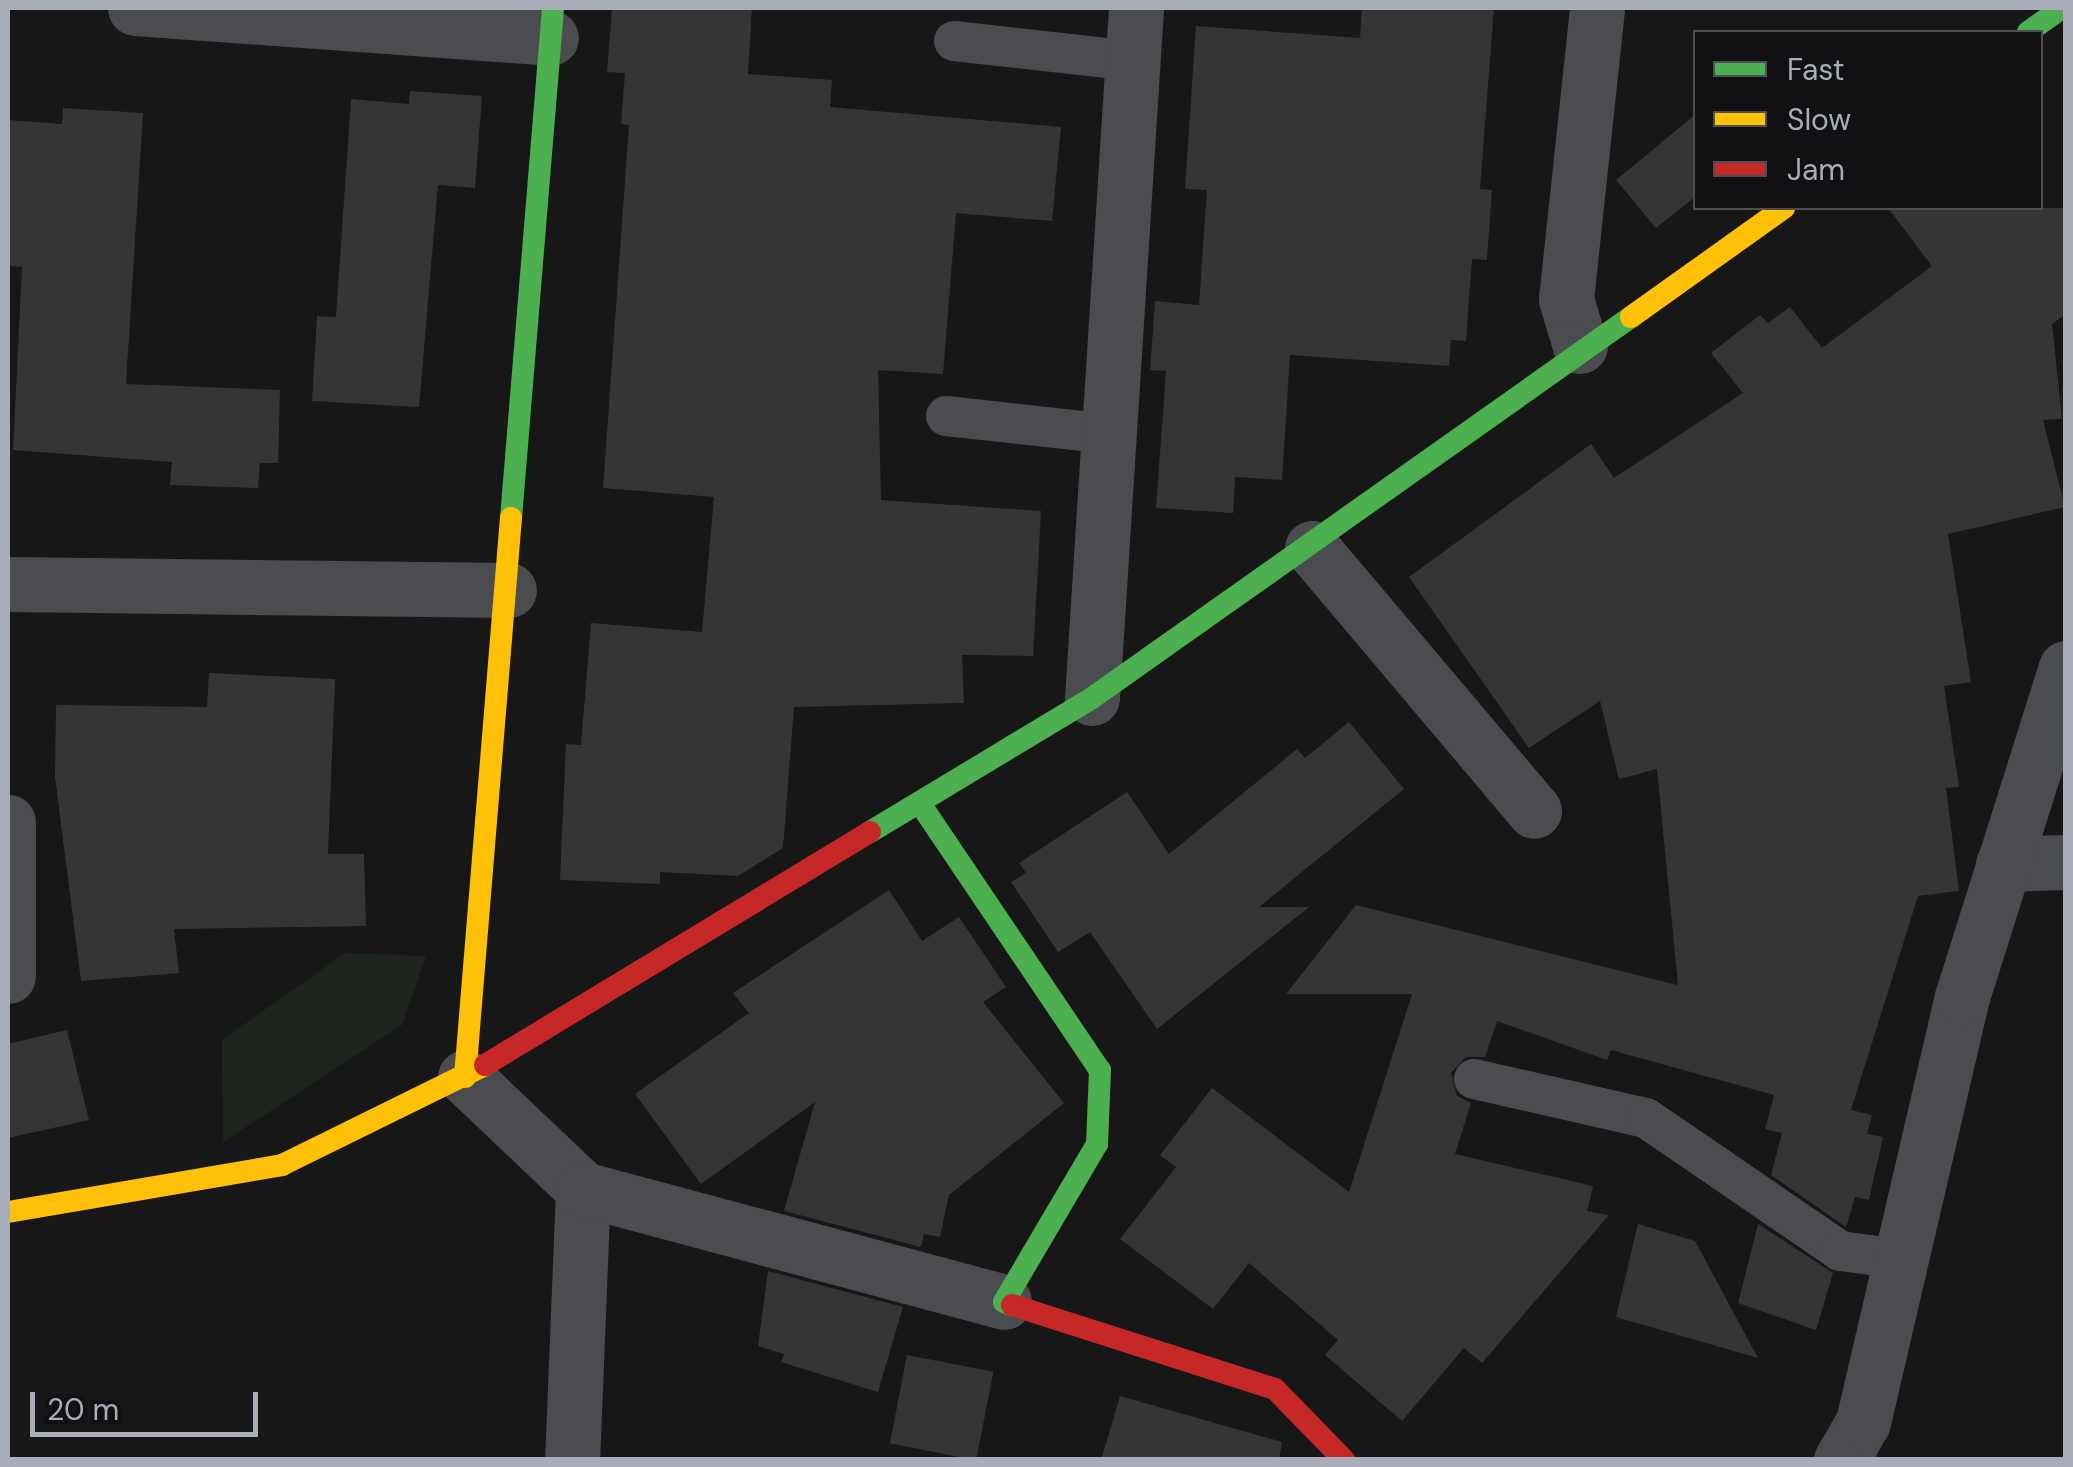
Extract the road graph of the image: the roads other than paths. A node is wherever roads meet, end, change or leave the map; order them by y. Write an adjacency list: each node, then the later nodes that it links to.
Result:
1 (135, 8): 4 (street)
2 (1597, 8): 9 (street)
3 (2062, 8): 5 (street)
4 (552, 22): 14 (street)
5 (2031, 30)
6 (1134, 34): 7 (lane); 11 (street)
7 (954, 40)
8 (1781, 210): 9 (street)
9 (1580, 346): 12 (street)
10 (946, 416): 11 (lane)
11 (1108, 434): 16 (street)
12 (1312, 548): 16 (street); 18 (street)
13 (8, 584): 14 (street)
14 (509, 590): 23 (street)
15 (2066, 668): 21 (street)
16 (1092, 698): 17 (street)
17 (921, 804): 23 (street); 28 (street)
18 (1534, 811)
19 (8, 822): 22 (street)
20 (2066, 862): 21 (street)
21 (2003, 864): 27 (street)
22 (8, 976)
23 (466, 1077): 25 (street); 26 (street)
24 (1474, 1078): 27 (lane)
25 (584, 1189): 28 (street); 29 (street)
26 (8, 1212)
27 (1899, 1259): 31 (street)
28 (1004, 1302): 30 (street)
29 (572, 1460)
30 (1344, 1460)
31 (1842, 1460)

